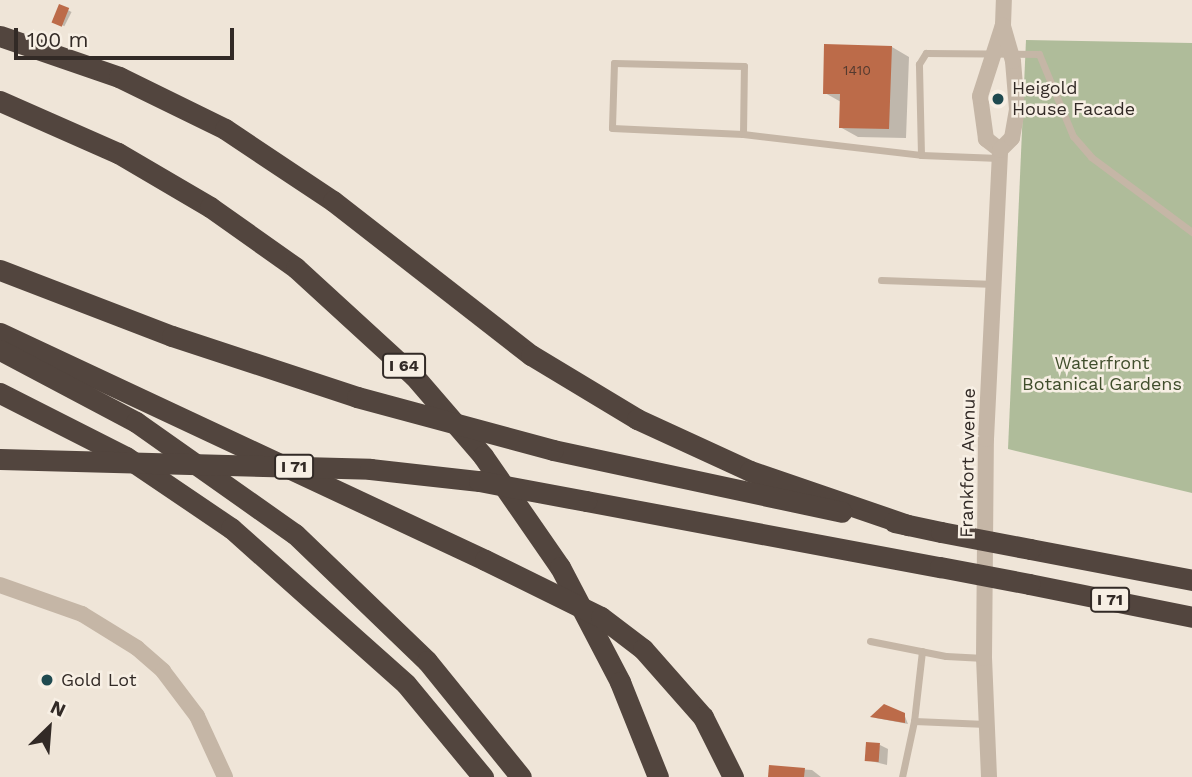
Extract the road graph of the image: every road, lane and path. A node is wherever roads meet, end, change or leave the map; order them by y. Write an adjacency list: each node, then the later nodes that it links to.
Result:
1 (1004, 0): 2 (street, Frankfort Avenue)
2 (1003, 24): 4 (street, Frankfort Avenue); 5 (street, Frankfort Avenue)
3 (0, 36): 18 (highway)
4 (991, 55): 5 (lane); 8 (street, Frankfort Avenue); 9 (lane)
5 (1012, 55): 8 (street, Frankfort Avenue); 10 (lane)
6 (0, 101): 32 (highway, I 64)
7 (743, 134): 7 (lane); 9 (lane)
8 (1000, 154): 9 (lane); 13 (street, Frankfort Avenue)
9 (921, 155)
10 (1192, 232)
11 (0, 270): 18 (highway, I 71, bridge)
12 (881, 280): 13 (lane)
13 (995, 284): 24 (street, Frankfort Avenue)
14 (0, 333): 33 (highway, bridge)
15 (0, 350): 31 (highway)
16 (0, 393): 25 (highway)
17 (0, 460): 21 (highway, I 71, bridge)
18 (908, 525): 19 (highway, I 71, bridge)
19 (1192, 580)
20 (0, 585): 28 (street)
21 (1192, 617)
22 (870, 641): 23 (lane)
23 (922, 652): 24 (lane); 26 (lane)
24 (984, 658): 27 (street, Frankfort Avenue)
25 (379, 661): 29 (highway); 30 (highway)
26 (914, 721): 27 (lane); 34 (lane)
27 (986, 724): 35 (street, Frankfort Avenue)
28 (225, 777)
29 (467, 777)
30 (482, 777)
31 (521, 777)
32 (657, 777)
33 (733, 777)
34 (902, 777)
35 (989, 777)

